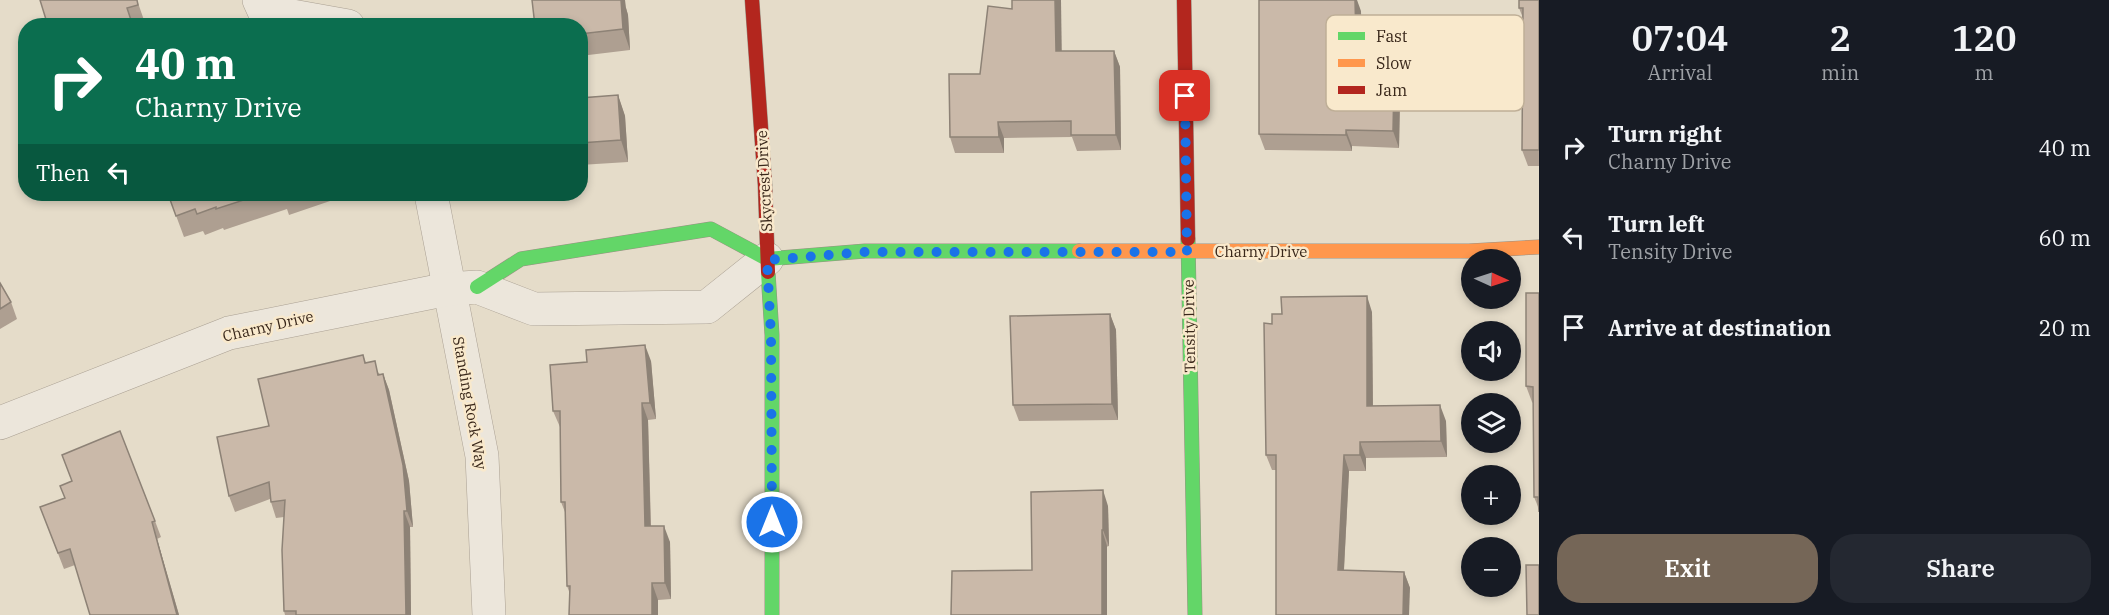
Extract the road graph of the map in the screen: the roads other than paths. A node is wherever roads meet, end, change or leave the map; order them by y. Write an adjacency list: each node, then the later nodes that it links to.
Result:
1 (260, 0): 4 (street)
2 (752, 0): 8 (street, Skycrest Drive)
3 (1184, 0): 7 (street, Tensity Drive)
4 (303, 18)
5 (433, 201): 9 (street, Standing Rock Way)
6 (1539, 247): 7 (street, Charny Drive)
7 (1187, 252): 8 (street, Charny Drive); 13 (street, Tensity Drive)
8 (767, 260): 9 (street, Charny Drive); 9 (street); 12 (street, Skycrest Drive)
9 (463, 288): 10 (street, Charny Drive); 11 (street, Standing Rock Way)
10 (0, 423)
11 (489, 615)
12 (772, 615)
13 (1195, 615)

